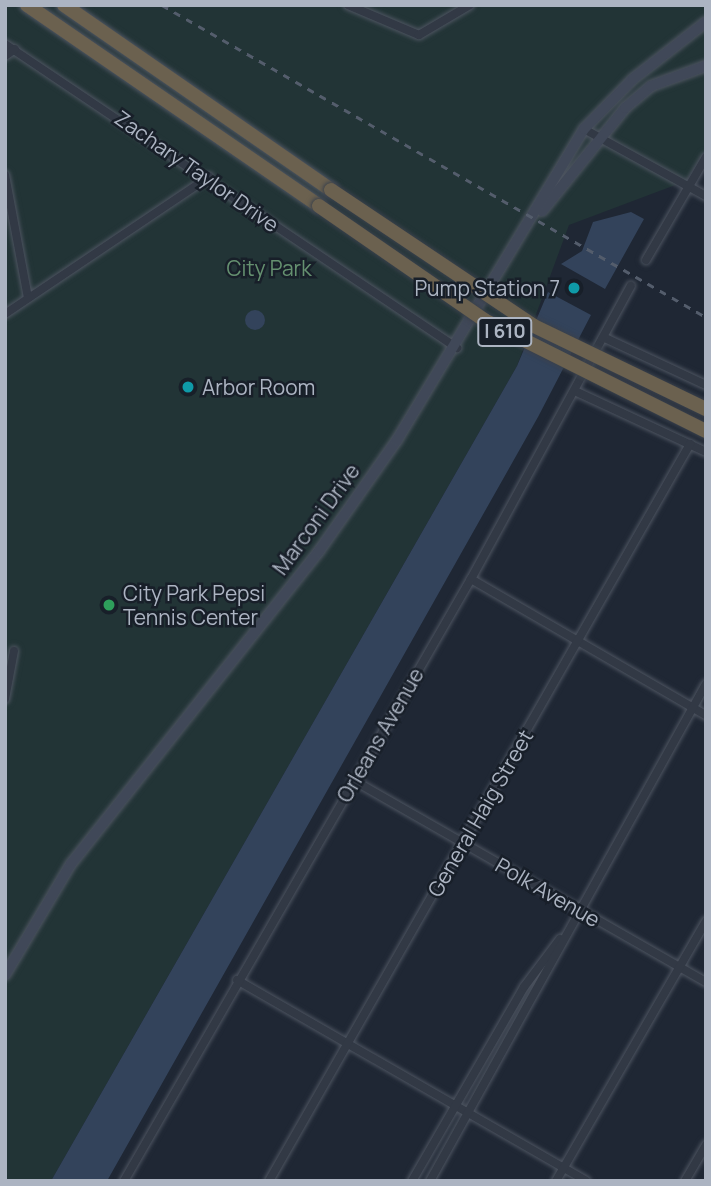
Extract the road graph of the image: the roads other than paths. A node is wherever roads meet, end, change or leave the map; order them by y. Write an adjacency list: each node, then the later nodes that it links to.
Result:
1 (27, 5): 27 (highway, I 610, bridge)
2 (64, 5): 26 (highway, I 610, bridge)
3 (470, 5): 4 (street)
4 (350, 6)
5 (706, 22): 10 (street, Marconi Drive)
6 (5, 44): 7 (street, Zachary Taylor Drive)
7 (15, 49): 8 (street); 14 (street, Zachary Taylor Drive)
8 (5, 56)
9 (706, 66): 11 (street, Marconi Drive)
10 (584, 129): 11 (street); 17 (street, Marconi Drive)
11 (596, 137): 15 (street); 17 (street, Marconi Drive)
12 (706, 157): 15 (street)
13 (5, 175): 20 (street)
14 (209, 177): 20 (street); 23 (street, Zachary Taylor Drive)
15 (689, 187): 16 (street); 18 (street)
16 (706, 196)
17 (519, 244): 23 (street, Marconi Drive)
18 (646, 260)
19 (631, 286): 22 (street, Orleans Avenue)
20 (28, 298): 21 (street)
21 (5, 314)
22 (605, 338): 24 (street); 25 (street, Orleans Avenue)
23 (457, 348): 43 (street, Marconi Drive)
24 (706, 385)
25 (577, 392): 28 (street); 30 (street, Orleans Avenue)
26 (706, 409)
27 (706, 431)
28 (690, 444): 29 (street); 31 (street, General Haig Street)
29 (706, 452)
30 (471, 579): 31 (street); 37 (street, Orleans Avenue)
31 (579, 642): 35 (street); 38 (street, General Haig Street)
32 (15, 651): 34 (street)
33 (706, 684): 35 (street)
34 (5, 699)
35 (693, 707): 36 (street); 39 (street)
36 (706, 715)
37 (353, 780): 38 (street, Polk Avenue); 44 (street, Orleans Avenue)
38 (463, 843): 39 (street, Polk Avenue); 46 (street, General Haig Street)
39 (578, 909): 41 (street); 42 (street, Polk Avenue)
40 (706, 922): 42 (street)
41 (562, 937): 47 (street); 48 (street)
42 (680, 967): 45 (street, Polk Avenue); 50 (street)
43 (5, 975)
44 (237, 980): 46 (street); 51 (street, Orleans Avenue)
45 (706, 982)
46 (349, 1044): 47 (street); 52 (street, General Haig Street)
47 (455, 1105): 48 (street); 53 (street)
48 (469, 1113): 50 (street); 54 (street)
49 (706, 1145): 57 (street)
50 (563, 1168): 55 (street); 56 (street)
51 (124, 1181)
52 (269, 1181)
53 (412, 1181)
54 (430, 1181)
55 (556, 1181)
56 (586, 1181)
57 (685, 1181)

